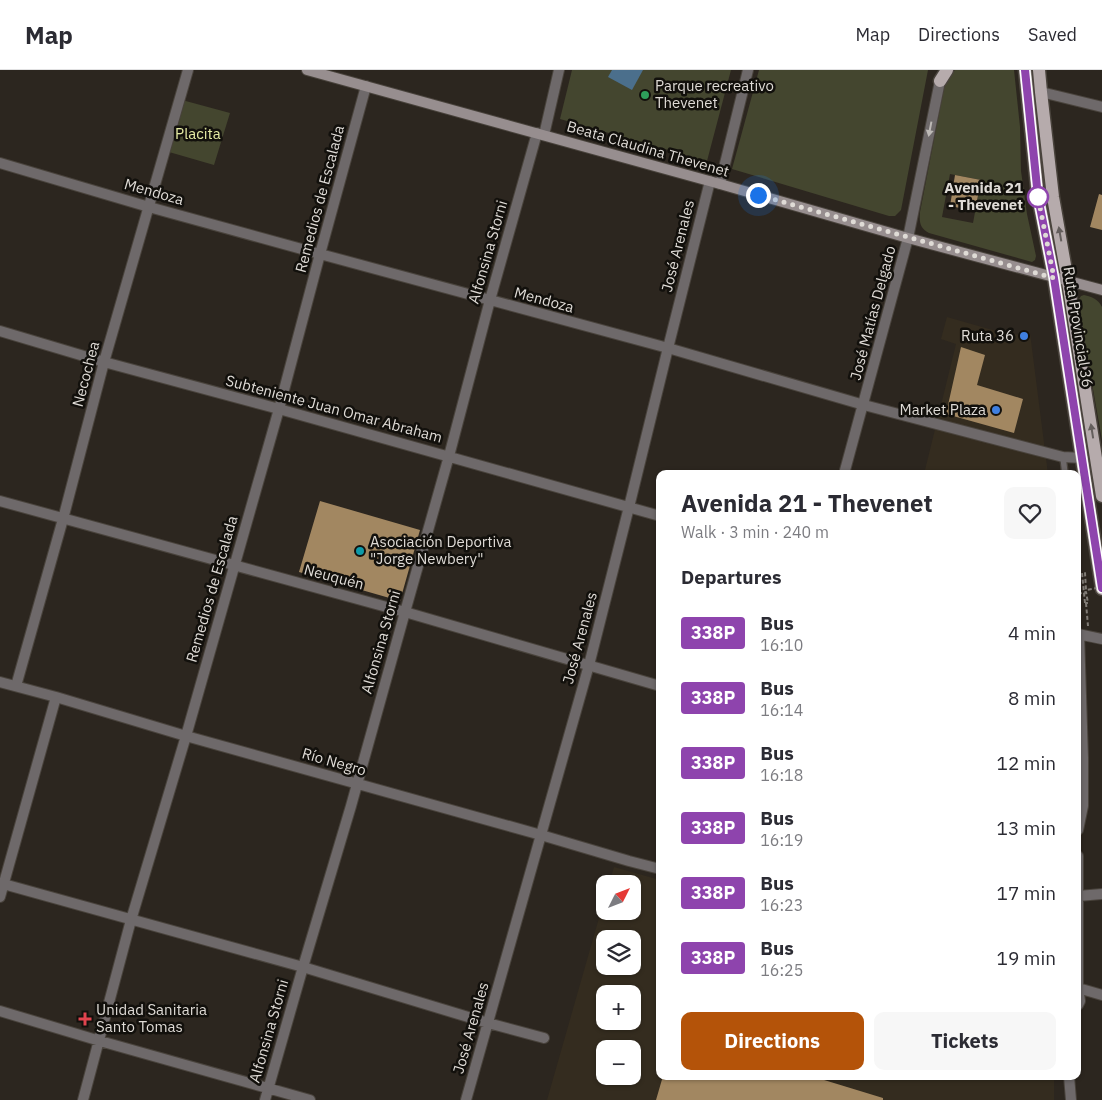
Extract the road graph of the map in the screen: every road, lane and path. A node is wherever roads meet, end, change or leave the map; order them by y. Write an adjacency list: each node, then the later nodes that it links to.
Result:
1 (188, 70): 14 (street, Necochea)
2 (307, 70): 8 (main road, Beata Claudina Thevenet)
3 (559, 70): 11 (street, Alfonsina Storni)
4 (748, 70): 13 (street, José Arenales)
5 (1025, 70): 17 (main road, Ruta Provincial 36)
6 (1039, 70): 9 (main road, Ruta Provincial 36)
7 (943, 74): 15 (street, José Matías Delgado, one-way to 15)
8 (366, 86): 11 (main road, Beata Claudina Thevenet); 16 (street, Remedios de Escalada)
9 (1040, 92): 10 (street); 18 (main road, Ruta Provincial 36, one-way to 9)
10 (1102, 107)
11 (540, 134): 13 (main road, Beata Claudina Thevenet); 20 (street, Alfonsina Storni)
12 (0, 163): 14 (street, Mendoza)
13 (715, 183): 15 (main road, Beata Claudina Thevenet); 22 (street, José Arenales)
14 (149, 207): 16 (street, Mendoza); 23 (street, Necochea)
15 (908, 238): 17 (main road, Beata Claudina Thevenet); 24 (street, José Matías Delgado)
16 (320, 254): 20 (street, Mendoza); 25 (street, Remedios de Escalada)
17 (1054, 278): 18 (main road, Beata Claudina Thevenet); 28 (main road, Ruta Provincial 36)
18 (1068, 282): 19 (main road, Beata Claudina Thevenet); 31 (main road, Ruta Provincial 36, one-way to 18)
19 (1102, 290)
20 (490, 300): 22 (street, Mendoza); 26 (street, Alfonsina Storni)
21 (0, 332): 23 (street, Subteniente Juan Omar Abraham)
22 (668, 348): 24 (street, Mendoza); 33 (street, José Arenales)
23 (104, 362): 25 (street, Subteniente Juan Omar Abraham); 35 (street, Necochea)
24 (864, 405): 27 (street, Mendoza); 29 (street, José Matías Delgado)
25 (280, 409): 26 (street, Subteniente Juan Omar Abraham); 36 (street, Remedios de Escalada)
26 (449, 456): 33 (street, Subteniente Juan Omar Abraham); 40 (street, Alfonsina Storni)
27 (1063, 458): 28 (street, Mendoza); 30 (lane)
28 (1082, 458): 37 (main road, Ruta Provincial 36)
29 (845, 470)
30 (1064, 470)
31 (1102, 496)
32 (0, 501): 35 (street, Neuquén)
33 (629, 507): 34 (street, Subteniente Juan Omar Abraham); 43 (street, José Arenales)
34 (656, 515)
35 (63, 519): 36 (street, Neuquén); 46 (street, Necochea)
36 (234, 566): 40 (street, Neuquén); 48 (street, Remedios de Escalada)
37 (1102, 588): 39 (path, bridge)
38 (1081, 593): 39 (path)
39 (1086, 603): 41 (path)
40 (405, 612): 43 (street, Neuquén); 49 (street, Alfonsina Storni)
41 (1082, 635): 42 (street); 50 (street)
42 (1102, 639)
43 (589, 665): 45 (street, Neuquén); 51 (street, José Arenales)
44 (0, 682): 46 (street, Río Negro)
45 (656, 685)
46 (16, 686): 47 (street, Río Negro)
47 (56, 697): 48 (street, Río Negro); 53 (street)
48 (186, 736): 49 (street, Río Negro); 57 (street, Remedios de Escalada)
49 (356, 784): 51 (street, Río Negro); 58 (street, Alfonsina Storni)
50 (1081, 789)
51 (540, 835): 52 (street, Río Negro); 62 (street, José Arenales)
52 (656, 868)
53 (2, 883): 56 (street); 57 (street)
54 (1102, 894): 55 (street)
55 (1081, 896)
56 (0, 897)
57 (131, 920): 58 (street); 64 (street, Remedios de Escalada)
58 (303, 967): 62 (street); 66 (street, Alfonsina Storni)
59 (1081, 989): 60 (street)
60 (1102, 995)
61 (0, 1011): 64 (street)
62 (488, 1023): 63 (street); 70 (street, José Arenales)
63 (544, 1038)
64 (100, 1041): 66 (street); 67 (street, Remedios de Escalada)
65 (1069, 1080): 71 (street)
66 (268, 1088): 68 (street, Alfonsina Storni); 69 (street)
67 (83, 1100)
68 (265, 1100)
69 (310, 1100)
70 (466, 1100)
71 (1071, 1100)

